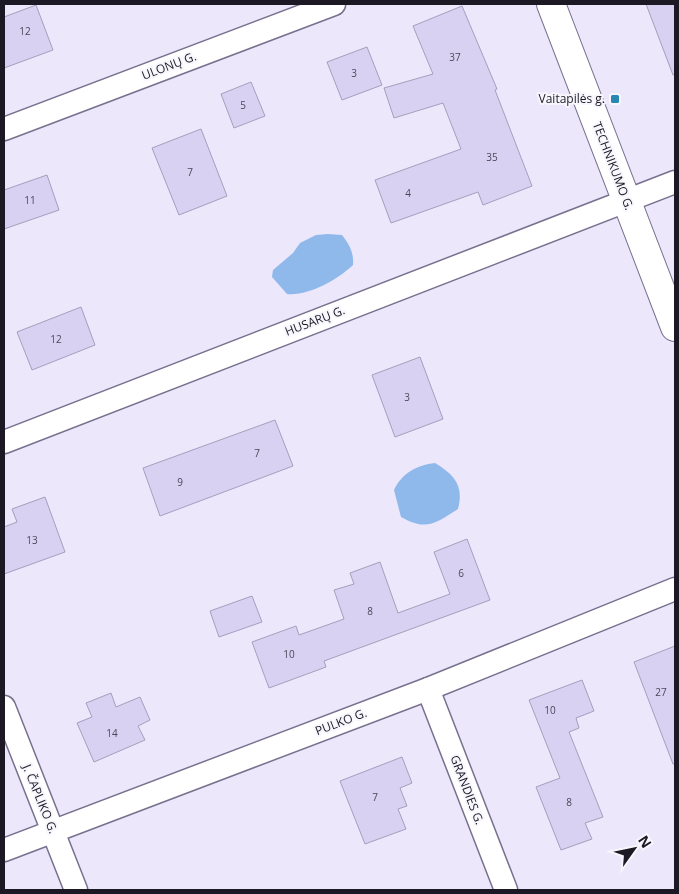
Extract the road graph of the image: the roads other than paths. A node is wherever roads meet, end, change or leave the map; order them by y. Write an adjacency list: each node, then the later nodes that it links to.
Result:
1 (334, 4): 3 (street, ULONŲ G.)
2 (551, 4): 5 (street, TECHNIKUMO G.)
3 (4, 129)
4 (675, 182): 5 (street)
5 (626, 201): 6 (street, TECHNIKUMO G.); 7 (street, HUSARŲ G.)
6 (675, 327)
7 (4, 442)
8 (675, 589): 9 (street, PULKO G.)
9 (428, 689): 11 (street, PULKO G.); 14 (street, GRANDIES G.)
10 (4, 707): 11 (street, J. ČAPLIKO G.)
11 (53, 830): 12 (street, PULKO G.); 13 (street, J. ČAPLIKO G.)
12 (4, 850)
13 (76, 890)
14 (506, 890)

